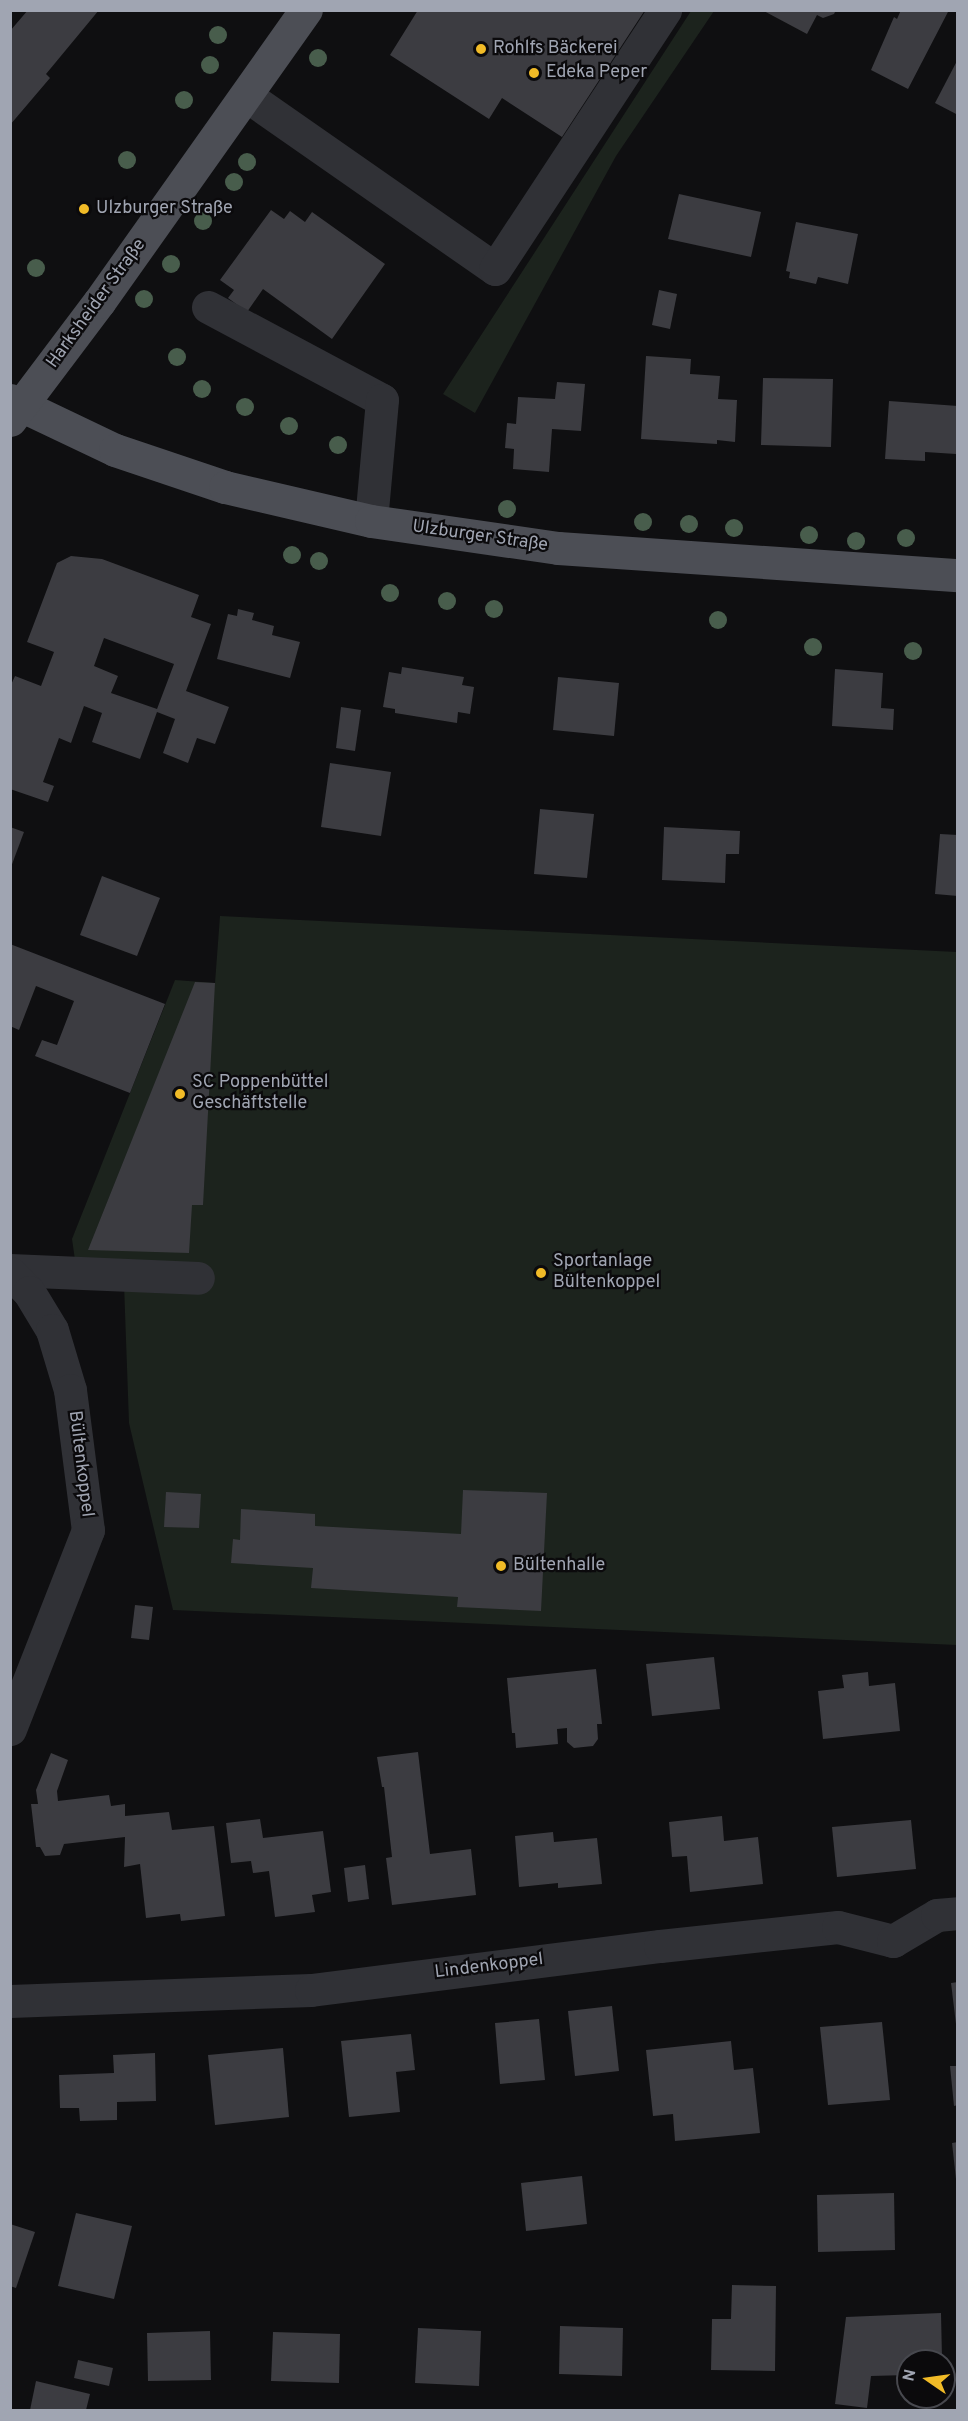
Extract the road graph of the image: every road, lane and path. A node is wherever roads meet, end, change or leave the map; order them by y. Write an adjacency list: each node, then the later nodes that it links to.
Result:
1 (306, 10): 3 (main road, Harksheider Straße)
2 (665, 10): 3 (street)
3 (248, 96): 5 (main road, Harksheider Straße)
4 (208, 307): 6 (street)
5 (14, 409): 6 (main road, Ulzburger Straße)
6 (370, 521): 7 (main road, Ulzburger Straße)
7 (957, 575)
8 (10, 1271): 9 (street); 10 (street, Bültenkoppel)
9 (198, 1278)
10 (10, 1729)
11 (957, 1913): 12 (street, Lindenkoppel)
12 (10, 2001)

